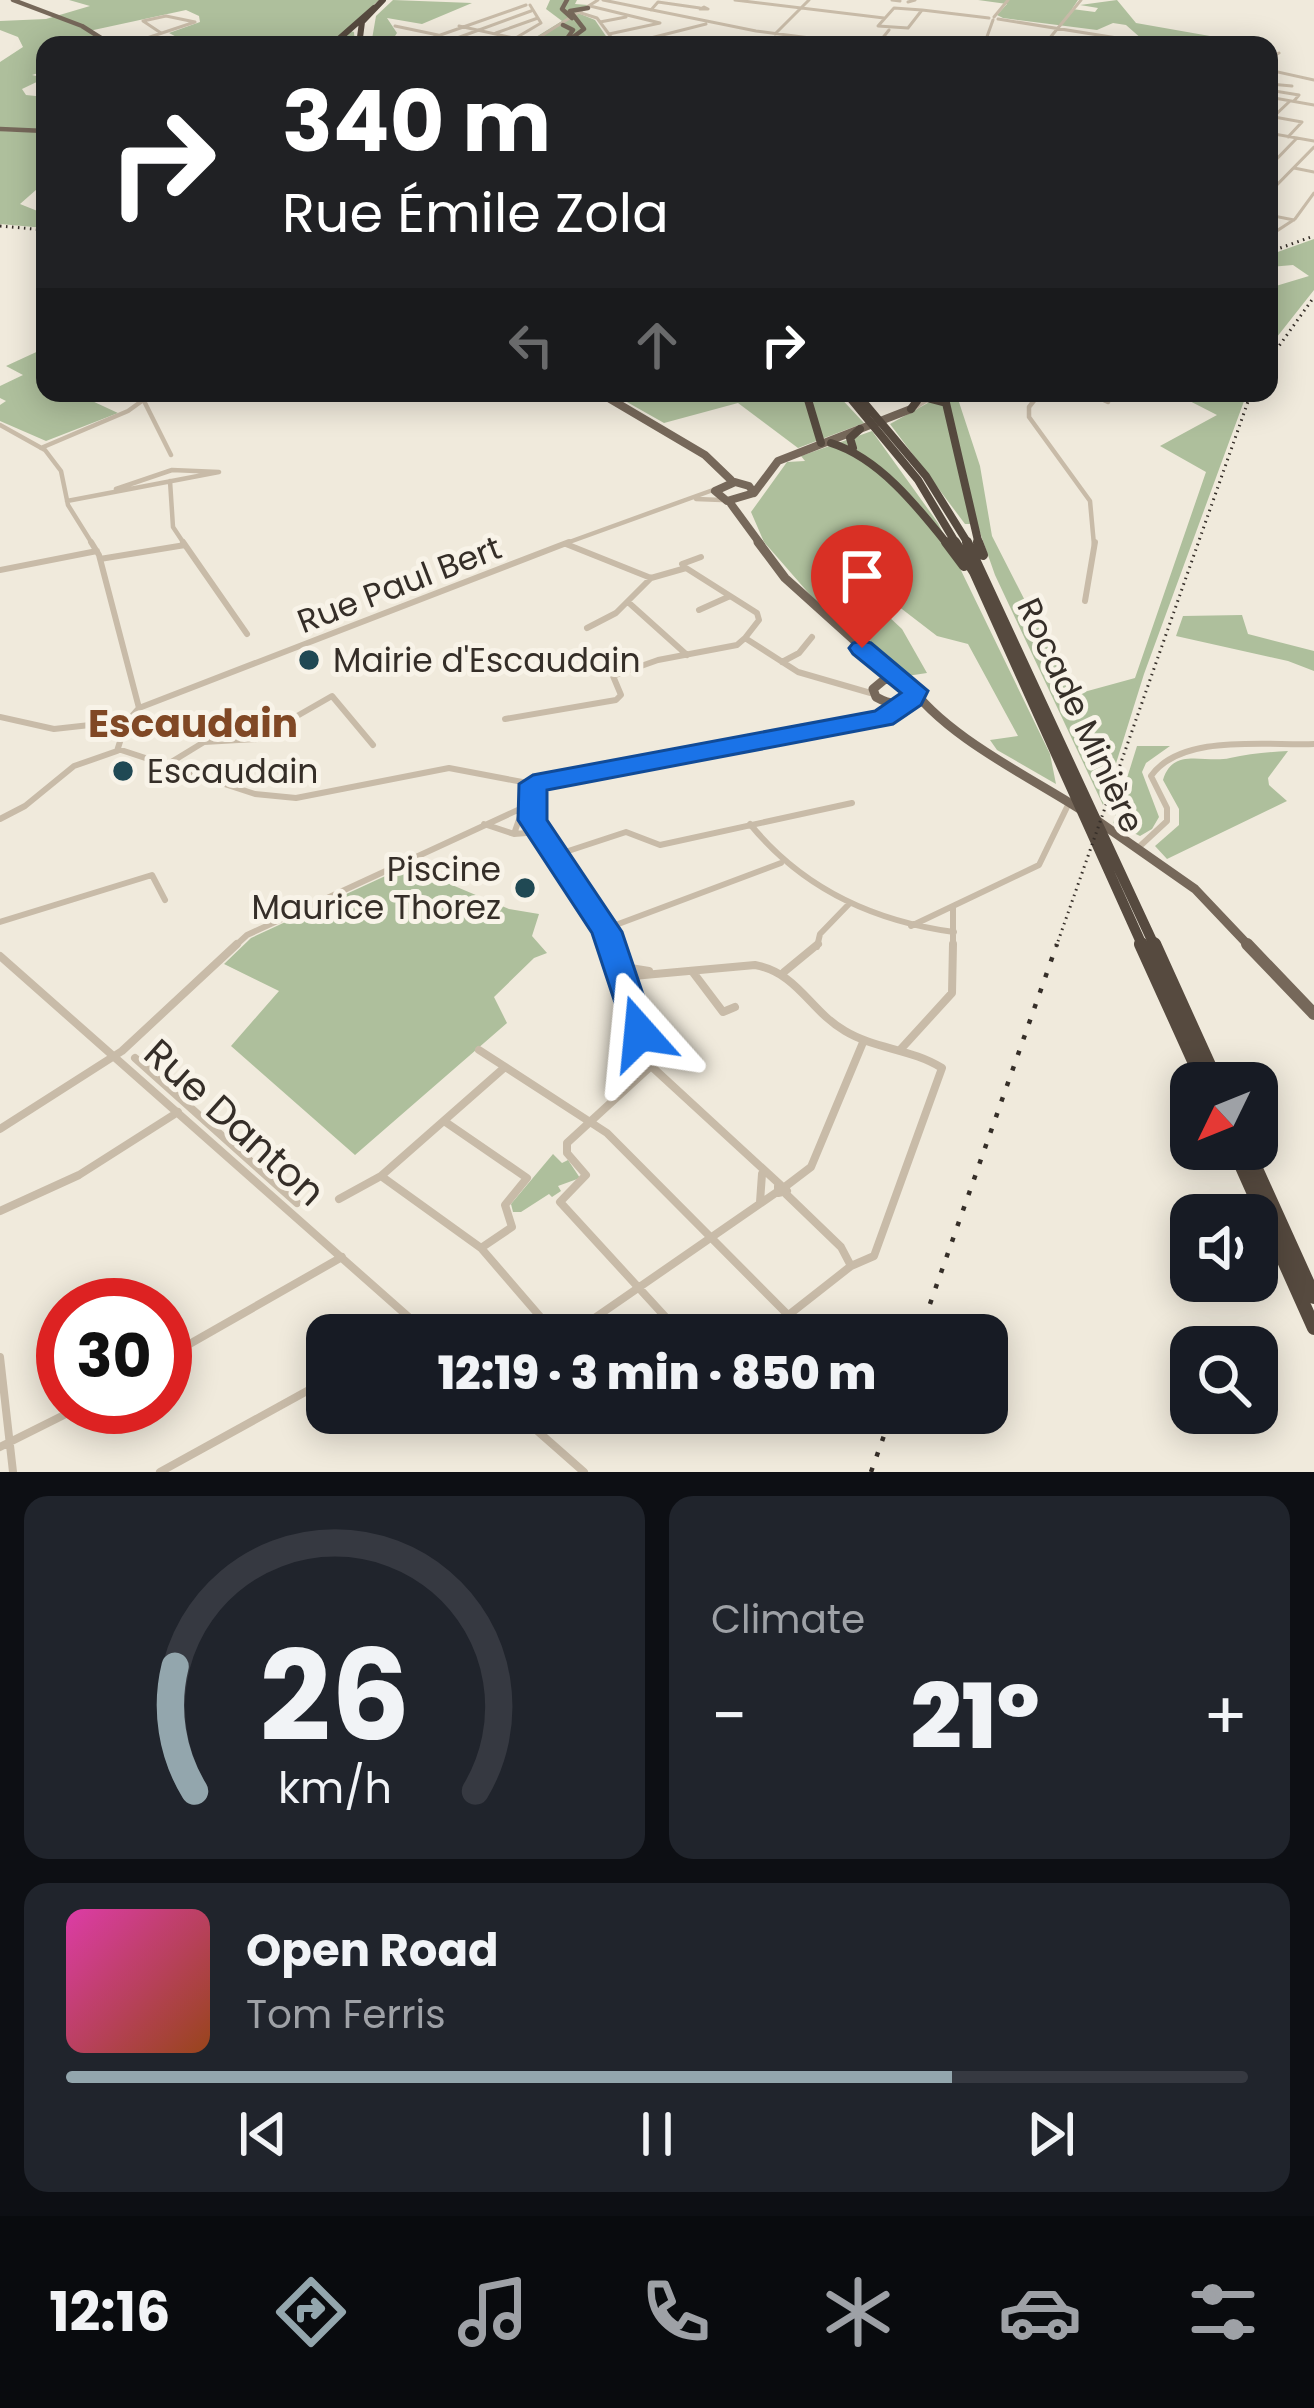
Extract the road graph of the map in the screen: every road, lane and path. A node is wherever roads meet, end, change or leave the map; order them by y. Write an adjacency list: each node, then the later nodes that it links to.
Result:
1 (13, 0): 43 (main road)
2 (386, 0): 14 (highway); 47 (highway)
3 (567, 0): 54 (main road)
4 (603, 0): 13 (street); 17 (street)
5 (714, 0): 15 (street)
6 (735, 0): 16 (street)
7 (809, 0): 16 (street)
8 (892, 0): 11 (street)
9 (1008, 0): 26 (street)
10 (1081, 0): 30 (street)
11 (904, 2): 18 (street); 25 (street)
12 (532, 5): 24 (street); 32 (street); 34 (street)
13 (589, 7): 19 (street); 21 (street); 55 (main road)
14 (374, 8): 45 (highway); 46 (highway)
15 (704, 8): 17 (street); 20 (street)
16 (800, 8): 25 (street); 41 (street)
17 (650, 10): 28 (street)
18 (922, 10): 26 (street); 35 (street)
19 (613, 11): 22 (street); 23 (street)
20 (718, 12)
21 (579, 14): 23 (street); 29 (street)
22 (630, 15): 27 (street); 40 (street)
23 (595, 16): 27 (street)
24 (538, 18): 39 (street); 51 (street)
25 (884, 18): 35 (street)
26 (993, 18): 30 (street); 59 (street)
27 (600, 22): 40 (street)
28 (709, 22): 41 (street); 56 (street)
29 (565, 23): 52 (street); 53 (main road)
30 (1060, 25): 60 (street); 61 (street)
31 (395, 26): 33 (street)
32 (456, 26): 34 (street); 42 (street)
33 (408, 28): 36 (street); 37 (street)
34 (475, 30): 39 (street); 49 (street)
35 (889, 30): 58 (street)
36 (401, 31)
37 (424, 32): 42 (street); 48 (street)
38 (161, 34): 38 (street); 44 (street)
39 (494, 34): 50 (street)
40 (609, 34)
41 (775, 34): 57 (street)
42 (438, 35)
43 (98, 36)
44 (155, 36)
45 (342, 36)
46 (362, 36)
47 (365, 36)
48 (415, 36)
49 (460, 36)
50 (502, 36)
51 (519, 36)
52 (541, 36)
53 (569, 36)
54 (573, 36)
55 (574, 36)
56 (662, 36)
57 (791, 36)
58 (884, 36)
59 (987, 36)
60 (1051, 36)
61 (1110, 36)
62 (1278, 71): 63 (street)
63 (1312, 77)
64 (1292, 86): 65 (street)
65 (1278, 88)
66 (1278, 92): 68 (street)
67 (1278, 94): 68 (street)
68 (1292, 101): 69 (street); 70 (street)
69 (1314, 105)
70 (1278, 112)
71 (1278, 119): 75 (street)
72 (0, 129): 73 (main road)
73 (36, 131)
74 (1278, 135): 75 (street)
75 (1288, 137): 76 (street)
76 (1297, 138): 77 (street); 78 (street)
77 (1314, 144): 80 (street)
78 (1278, 158)
79 (1278, 166): 80 (street)
80 (1292, 169): 81 (street); 82 (street)
81 (1314, 172)
82 (1278, 183)
83 (1314, 193): 85 (street)
84 (1278, 217): 85 (street)
85 (1294, 220): 86 (street)
86 (1278, 230)
87 (142, 402): 100 (street)
88 (144, 402): 102 (street)
89 (616, 402): 101 (main road)
90 (809, 402): 99 (highway)
91 (856, 402): 96 (highway, Rocade Minière)
92 (862, 402): 96 (highway, Rocade Minière)
93 (920, 402): 99 (main road)
94 (929, 402): 119 (highway)
95 (1033, 402): 121 (street)
96 (872, 416): 98 (highway, Rocade Minière)
97 (0, 425): 100 (street)
98 (885, 431): 119 (highway, Rocade Minière); 123 (highway, Rocade Minière)
99 (841, 440): 104 (main road); 123 (highway)
100 (41, 448): 109 (street)
101 (694, 448): 105 (main road); 106 (main road)
102 (171, 455)
103 (170, 476): 103 (street); 109 (street); 113 (street)
104 (766, 477): 105 (main road); 107 (main road)
105 (739, 482): 106 (main road); 107 (main road)
106 (717, 487): 108 (main road); 110 (street, Rue Paul Bert)
107 (751, 496): 108 (main road); 111 (main road)
108 (724, 500): 110 (street, Rue Paul Bert); 111 (main road)
109 (67, 501): 114 (street)
110 (675, 501): 112 (street, Rue Paul Bert)
111 (746, 524): 130 (main road)
112 (566, 544): 118 (street); 136 (street, Rue Paul Bert)
113 (185, 545): 114 (street); 126 (street)
114 (99, 555): 117 (street); 136 (street)
115 (701, 557): 116 (street)
116 (679, 566): 118 (street); 120 (street)
117 (0, 570)
118 (651, 578): 122 (street)
119 (992, 585): 146 (highway, Rocade Minière)
120 (728, 597): 124 (street); 127 (street)
121 (1084, 601)
122 (627, 602): 125 (street); 129 (street)
123 (992, 609): 146 (highway, Rocade Minière)
124 (699, 610)
125 (587, 628)
126 (247, 634)
127 (745, 638): 129 (street); 131 (street)
128 (812, 638): 131 (street)
129 (687, 655): 139 (street)
130 (873, 658): 132 (main road); 133 (main road)
131 (782, 662): 133 (street)
132 (898, 679): 133 (main road); 134 (main road)
133 (877, 690): 135 (main road); 141 (street)
134 (915, 695): 135 (main road); 138 (main road)
135 (902, 704): 138 (main road); 141 (street)
136 (139, 708): 140 (street)
137 (0, 717): 140 (street)
138 (944, 718): 150 (main road)
139 (505, 719)
140 (128, 720): 144 (street)
141 (873, 720): 147 (street)
142 (1314, 744): 157 (street)
143 (374, 745): 145 (street)
144 (118, 749): 145 (street); 152 (street)
145 (167, 765): 148 (street)
146 (1071, 773): 160 (highway, Rocade Minière)
147 (533, 784): 148 (street); 151 (street)
148 (521, 785): 151 (street)
149 (852, 803): 154 (street)
150 (1070, 803): 157 (main road); 163 (street)
151 (529, 804): 153 (street); 155 (street); 156 (street)
152 (0, 819)
153 (483, 824): 156 (street); 179 (street)
154 (750, 824): 158 (street); 159 (street)
155 (539, 832): 156 (street); 158 (street)
156 (514, 834)
157 (1139, 847): 175 (main road)
158 (553, 856): 166 (street)
159 (782, 862): 162 (street); 166 (street)
160 (1120, 881): 181 (highway, Rocade Minière); 182 (highway, Rocade Minière)
161 (165, 900): 164 (street)
162 (850, 902): 165 (street); 172 (street)
163 (953, 908): 165 (street); 167 (street)
164 (0, 922)
165 (910, 926): 167 (street)
166 (605, 929): 169 (street)
167 (954, 932): 178 (street)
168 (0, 956): 179 (street, Rue Danton)
169 (618, 966): 171 (street); 173 (street)
170 (692, 971): 171 (street); 172 (street); 174 (street)
171 (652, 972): 173 (street)
172 (784, 972): 176 (street)
173 (622, 977): 183 (street)
174 (735, 1007)
175 (1314, 1014)
176 (864, 1040): 178 (street); 193 (street)
177 (479, 1050): 184 (street)
178 (900, 1050): 201 (street)
179 (116, 1056): 185 (street, Rue Danton); 188 (street)
180 (135, 1058): 195 (street)
181 (1195, 1062)
182 (1207, 1062)
183 (651, 1066): 187 (street); 189 (street)
184 (505, 1067): 186 (street); 187 (street)
185 (178, 1112): 197 (street); 200 (street, Rue Danton)
186 (444, 1121): 192 (street); 199 (street)
187 (590, 1121): 198 (street); 202 (street)
188 (0, 1129)
189 (761, 1170): 193 (street); 196 (street)
190 (1243, 1170): 210 (highway)
191 (1257, 1170): 203 (highway)
192 (381, 1176): 194 (street); 199 (street)
193 (782, 1189): 196 (street); 201 (street)
194 (339, 1199)
195 (297, 1203)
196 (758, 1204): 198 (street)
197 (0, 1211)
198 (710, 1238): 202 (street); 208 (street)
199 (481, 1248): 205 (street)
200 (342, 1257): 204 (street, Rue Danton); 211 (street)
201 (851, 1266): 209 (street)
202 (638, 1288): 206 (street); 207 (street)
203 (1314, 1297)
204 (405, 1314)
205 (538, 1314)
206 (600, 1314)
207 (662, 1314)
208 (787, 1314)
209 (791, 1314)
210 (1314, 1328)
211 (192, 1343)
212 (0, 1357): 216 (street)
213 (306, 1392): 218 (street)
214 (36, 1430): 216 (street)
215 (541, 1434): 219 (street)
216 (5, 1446): 217 (street)
217 (13, 1472)
218 (160, 1472)
219 (584, 1472)

